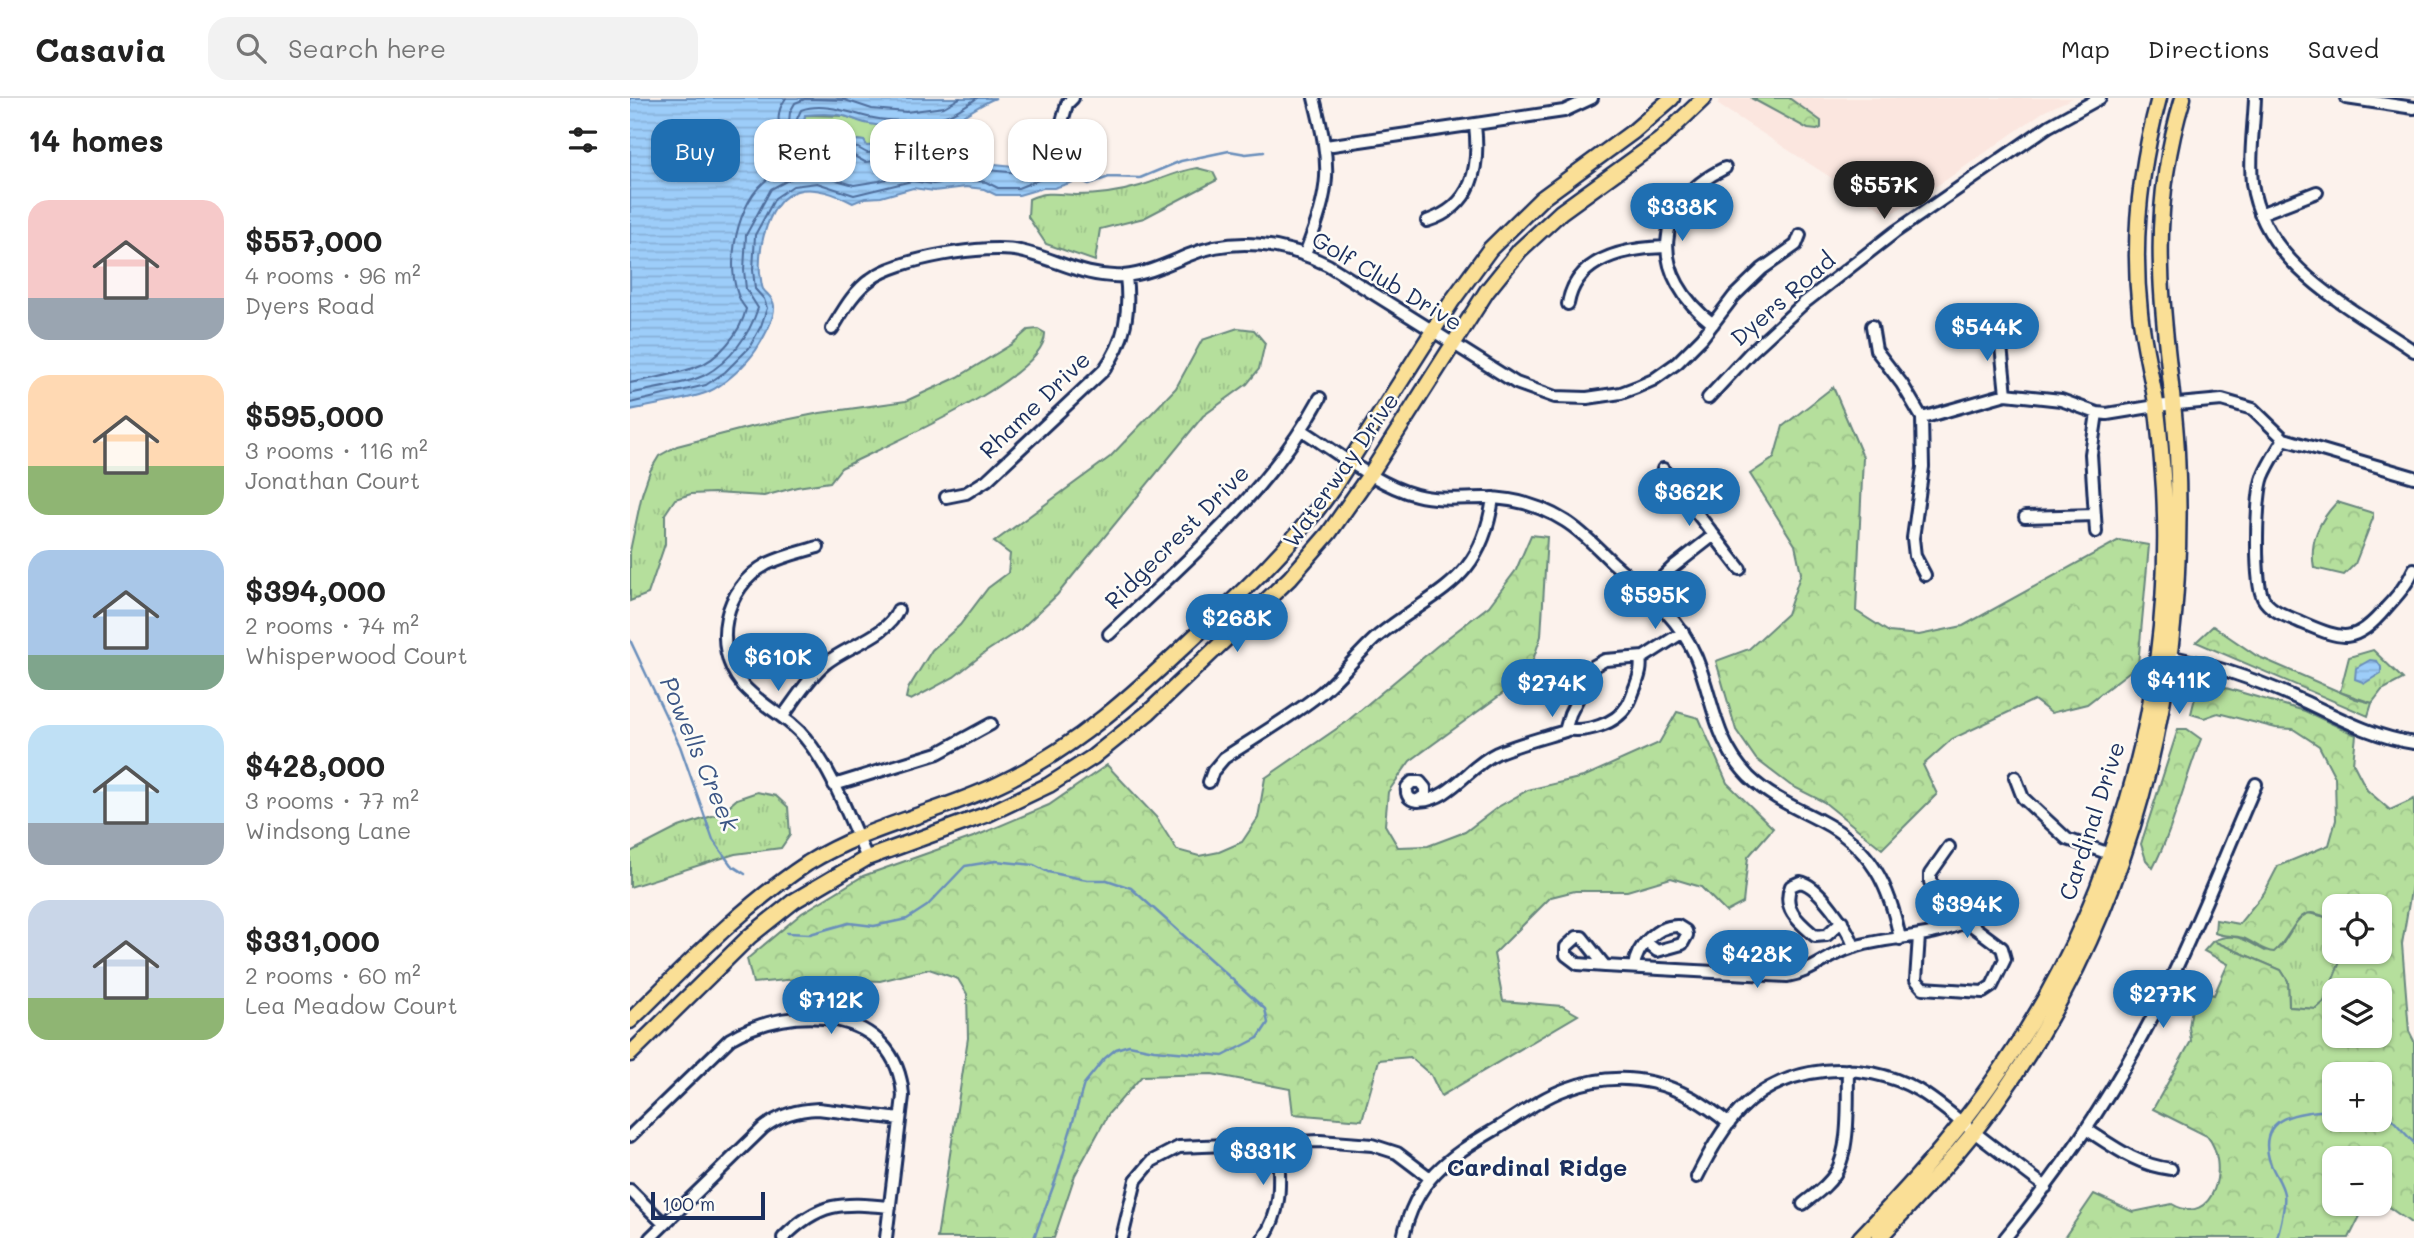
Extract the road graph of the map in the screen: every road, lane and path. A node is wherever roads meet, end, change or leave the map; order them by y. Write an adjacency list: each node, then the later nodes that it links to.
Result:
1 (1073, 98): 12 (street)
2 (1314, 98): 14 (street)
3 (1592, 98): 13 (street)
4 (1672, 98): 28 (main road, Waterway Drive)
5 (1704, 98): 29 (main road, Waterway Drive)
6 (2100, 98): 33 (street, Dyers Road)
7 (2159, 98): 35 (main road, Cardinal Drive)
8 (2183, 98): 34 (main road, Cardinal Drive)
9 (2255, 98): 17 (street)
10 (2346, 98): 11 (street)
11 (2414, 108)
12 (1063, 119)
13 (1475, 125): 14 (street); 18 (street)
14 (1326, 146): 21 (street)
15 (1724, 168): 20 (street)
16 (2317, 192): 17 (street)
17 (2260, 214): 30 (street)
18 (1427, 221)
19 (1800, 234): 24 (street, Golf Club Drive)
20 (1666, 247): 23 (street); 24 (street)
21 (1305, 254): 22 (street, Golf Club Drive); 28 (street, Golf Club Drive)
22 (1126, 276): 27 (street, Golf Club Drive); 44 (street, Rhame Drive)
23 (1568, 304)
24 (1713, 324): 29 (street, Golf Club Drive)
25 (1872, 326): 37 (street)
26 (1996, 327): 31 (street)
27 (832, 329)
28 (1432, 332): 29 (street, Golf Club Drive); 40 (main road, Waterway Drive)
29 (1452, 344): 42 (main road, Waterway Drive)
30 (2414, 351)
31 (2007, 394): 36 (street); 37 (street)
32 (1320, 398): 38 (street, Ridgecrest Drive)
33 (1708, 398)
34 (2174, 405): 35 (street); 39 (street); 58 (main road, Cardinal Drive)
35 (2156, 406): 36 (street); 58 (main road, Cardinal Drive)
36 (2097, 413): 46 (street)
37 (1922, 418): 53 (street)
38 (1302, 430): 40 (street); 57 (street, Ridgecrest Drive)
39 (2284, 439): 43 (street); 52 (street)
40 (1351, 461): 42 (street); 69 (main road, Waterway Drive)
41 (1662, 469): 49 (street)
42 (1371, 473): 45 (street); 72 (main road, Waterway Drive)
43 (2414, 477)
44 (946, 497)
45 (1493, 498): 54 (street); 65 (street)
46 (2095, 515): 47 (street); 48 (street)
47 (2025, 517)
48 (2096, 531)
49 (1714, 535): 51 (street); 54 (street)
50 (818, 547): 60 (street)
51 (1740, 569)
52 (2414, 569)
53 (1924, 575)
54 (1647, 592): 56 (street)
55 (898, 610): 60 (street)
56 (1683, 632): 59 (street); 76 (street)
57 (1109, 634)
58 (2164, 656): 63 (street); 71 (main road, Cardinal Drive); 86 (main road, Cardinal Drive)
59 (1640, 658): 62 (street); 62 (street)
60 (783, 716): 67 (street)
61 (990, 724): 67 (street)
62 (1566, 729): 68 (street)
63 (2414, 743)
64 (2015, 777): 71 (street)
65 (1209, 782)
66 (2256, 784): 87 (street)
67 (834, 785): 69 (street)
68 (1417, 801)
69 (858, 837): 72 (street); 81 (main road, Waterway Drive)
70 (1949, 847): 74 (street)
71 (2110, 854): 86 (main road, Cardinal Drive)
72 (867, 858): 82 (main road, Waterway Drive)
73 (1842, 921): 73 (street); 78 (street)
74 (1966, 921): 75 (street); 75 (street)
75 (1919, 936): 76 (street)
76 (1900, 939): 78 (street)
77 (1646, 942): 80 (street)
78 (1854, 946): 80 (street)
79 (1605, 966): 80 (street)
80 (1634, 967)
81 (630, 1021)
82 (630, 1054)
83 (1848, 1070): 85 (street); 86 (street); 95 (street)
84 (900, 1119): 88 (street); 96 (street); 97 (street)
85 (1729, 1124): 91 (street); 92 (street)
86 (1968, 1127): 93 (street); 104 (main road, Cardinal Drive); 105 (main road, Cardinal Drive)
87 (2086, 1129): 90 (street); 93 (street)
88 (630, 1136)
89 (1278, 1143): 92 (street); 101 (street); 102 (street)
90 (2171, 1169)
91 (1697, 1177)
92 (1430, 1178): 103 (street)
93 (2046, 1187): 106 (street)
94 (630, 1190): 97 (street)
95 (1803, 1204)
96 (890, 1207): 99 (street); 100 (street)
97 (664, 1224): 98 (street)
98 (650, 1238)
99 (783, 1238)
100 (886, 1238)
101 (1122, 1238)
102 (1263, 1238)
103 (1403, 1238)
104 (1860, 1238)
105 (1879, 1238)
106 (2005, 1238)

